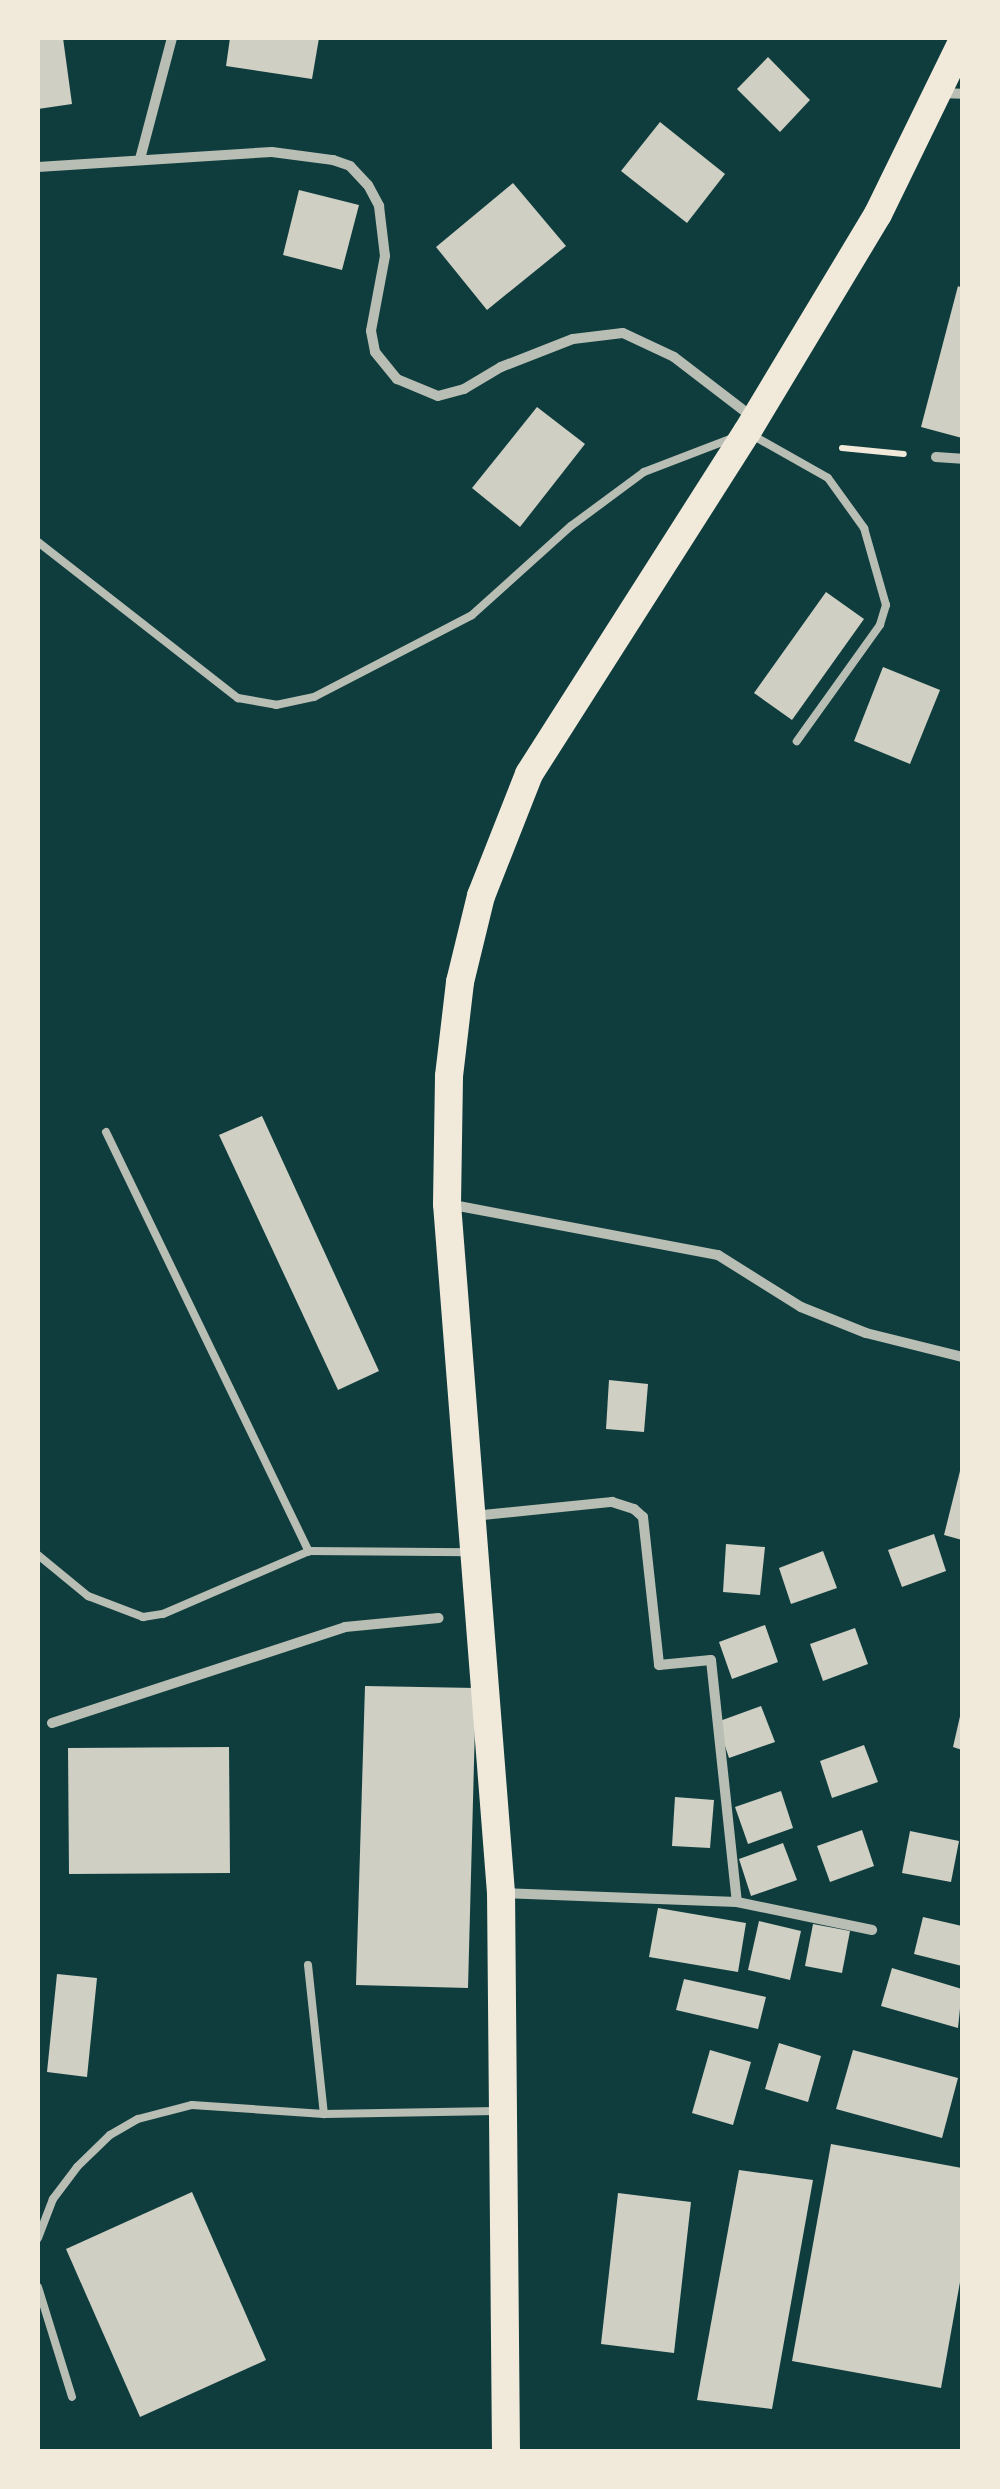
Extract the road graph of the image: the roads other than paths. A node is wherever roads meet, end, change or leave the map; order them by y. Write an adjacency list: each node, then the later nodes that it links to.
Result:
1 (172, 38): 4 (street)
2 (962, 42): 3 (highway)
3 (951, 94): 6 (highway)
4 (140, 159): 5 (street); 6 (street)
5 (38, 167)
6 (751, 426): 9 (lane); 10 (lane); 12 (highway)
7 (936, 457): 8 (street)
8 (962, 460)
9 (38, 542)
10 (798, 741)
11 (106, 1132): 15 (lane)
12 (447, 1204): 13 (street); 14 (highway)
13 (962, 1358)
14 (471, 1516): 16 (highway); 21 (street)
15 (309, 1551): 16 (lane); 17 (lane)
16 (475, 1552): 20 (highway)
17 (38, 1554)
18 (439, 1618): 19 (street)
19 (52, 1723)
20 (502, 1893): 21 (street); 24 (highway)
21 (737, 1902): 22 (street)
22 (872, 1930)
23 (308, 1965): 25 (lane)
24 (506, 2111): 25 (lane); 29 (highway)
25 (324, 2114): 26 (lane)
26 (38, 2238)
27 (38, 2287): 28 (lane)
28 (72, 2397)
29 (506, 2452)

